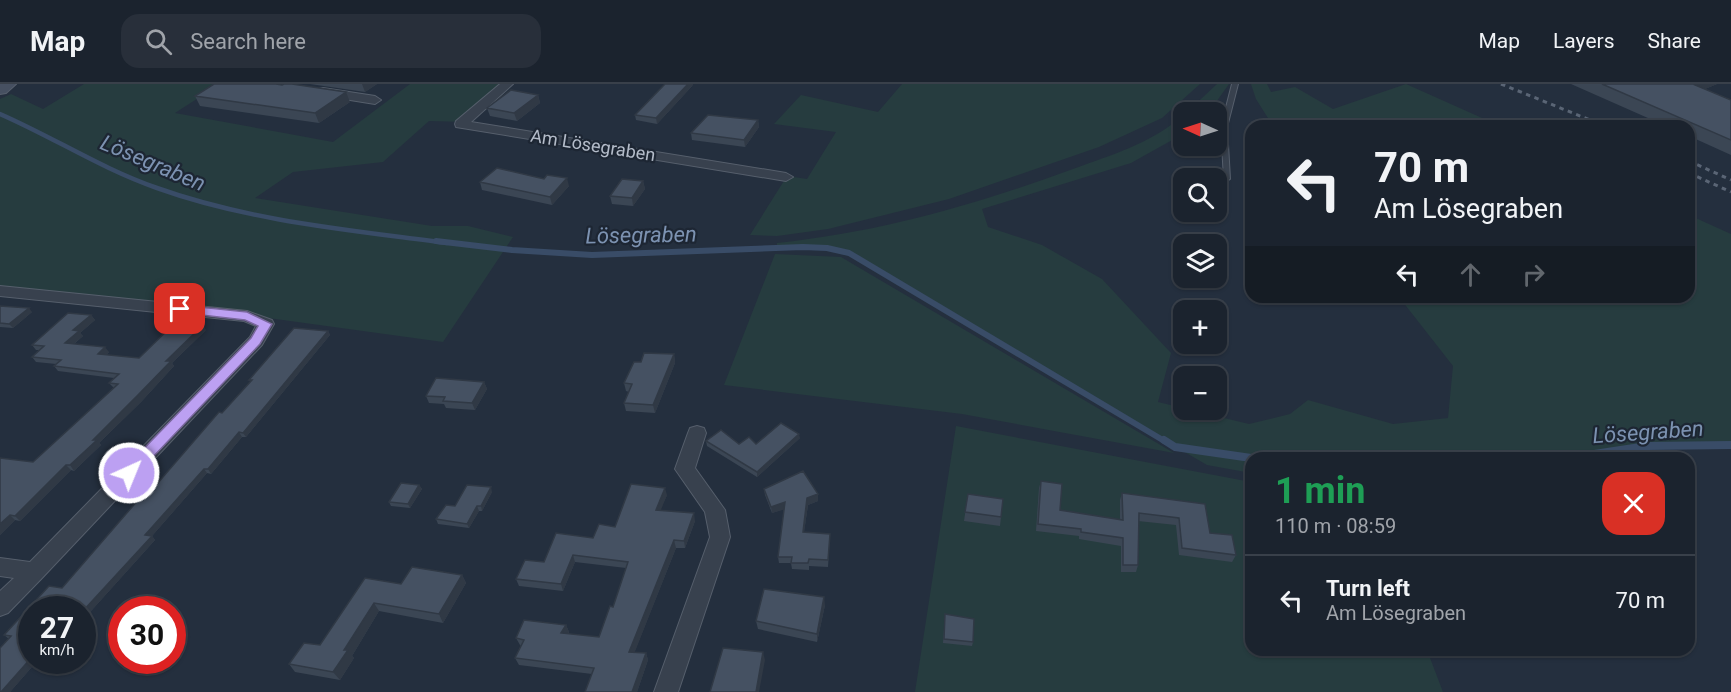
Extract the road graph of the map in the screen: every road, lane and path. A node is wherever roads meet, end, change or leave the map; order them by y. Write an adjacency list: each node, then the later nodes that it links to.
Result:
1 (8, 84): 4 (main road)
2 (507, 84): 8 (street, Am Lösegraben)
3 (1235, 84): 7 (lane)
4 (0, 88)
5 (306, 89): 6 (street)
6 (375, 100)
7 (1226, 168)
8 (786, 177)
9 (0, 291): 12 (street)
10 (697, 433): 14 (street)
11 (0, 567): 12 (street)
12 (34, 572): 13 (street)
13 (0, 606)
14 (666, 692)

